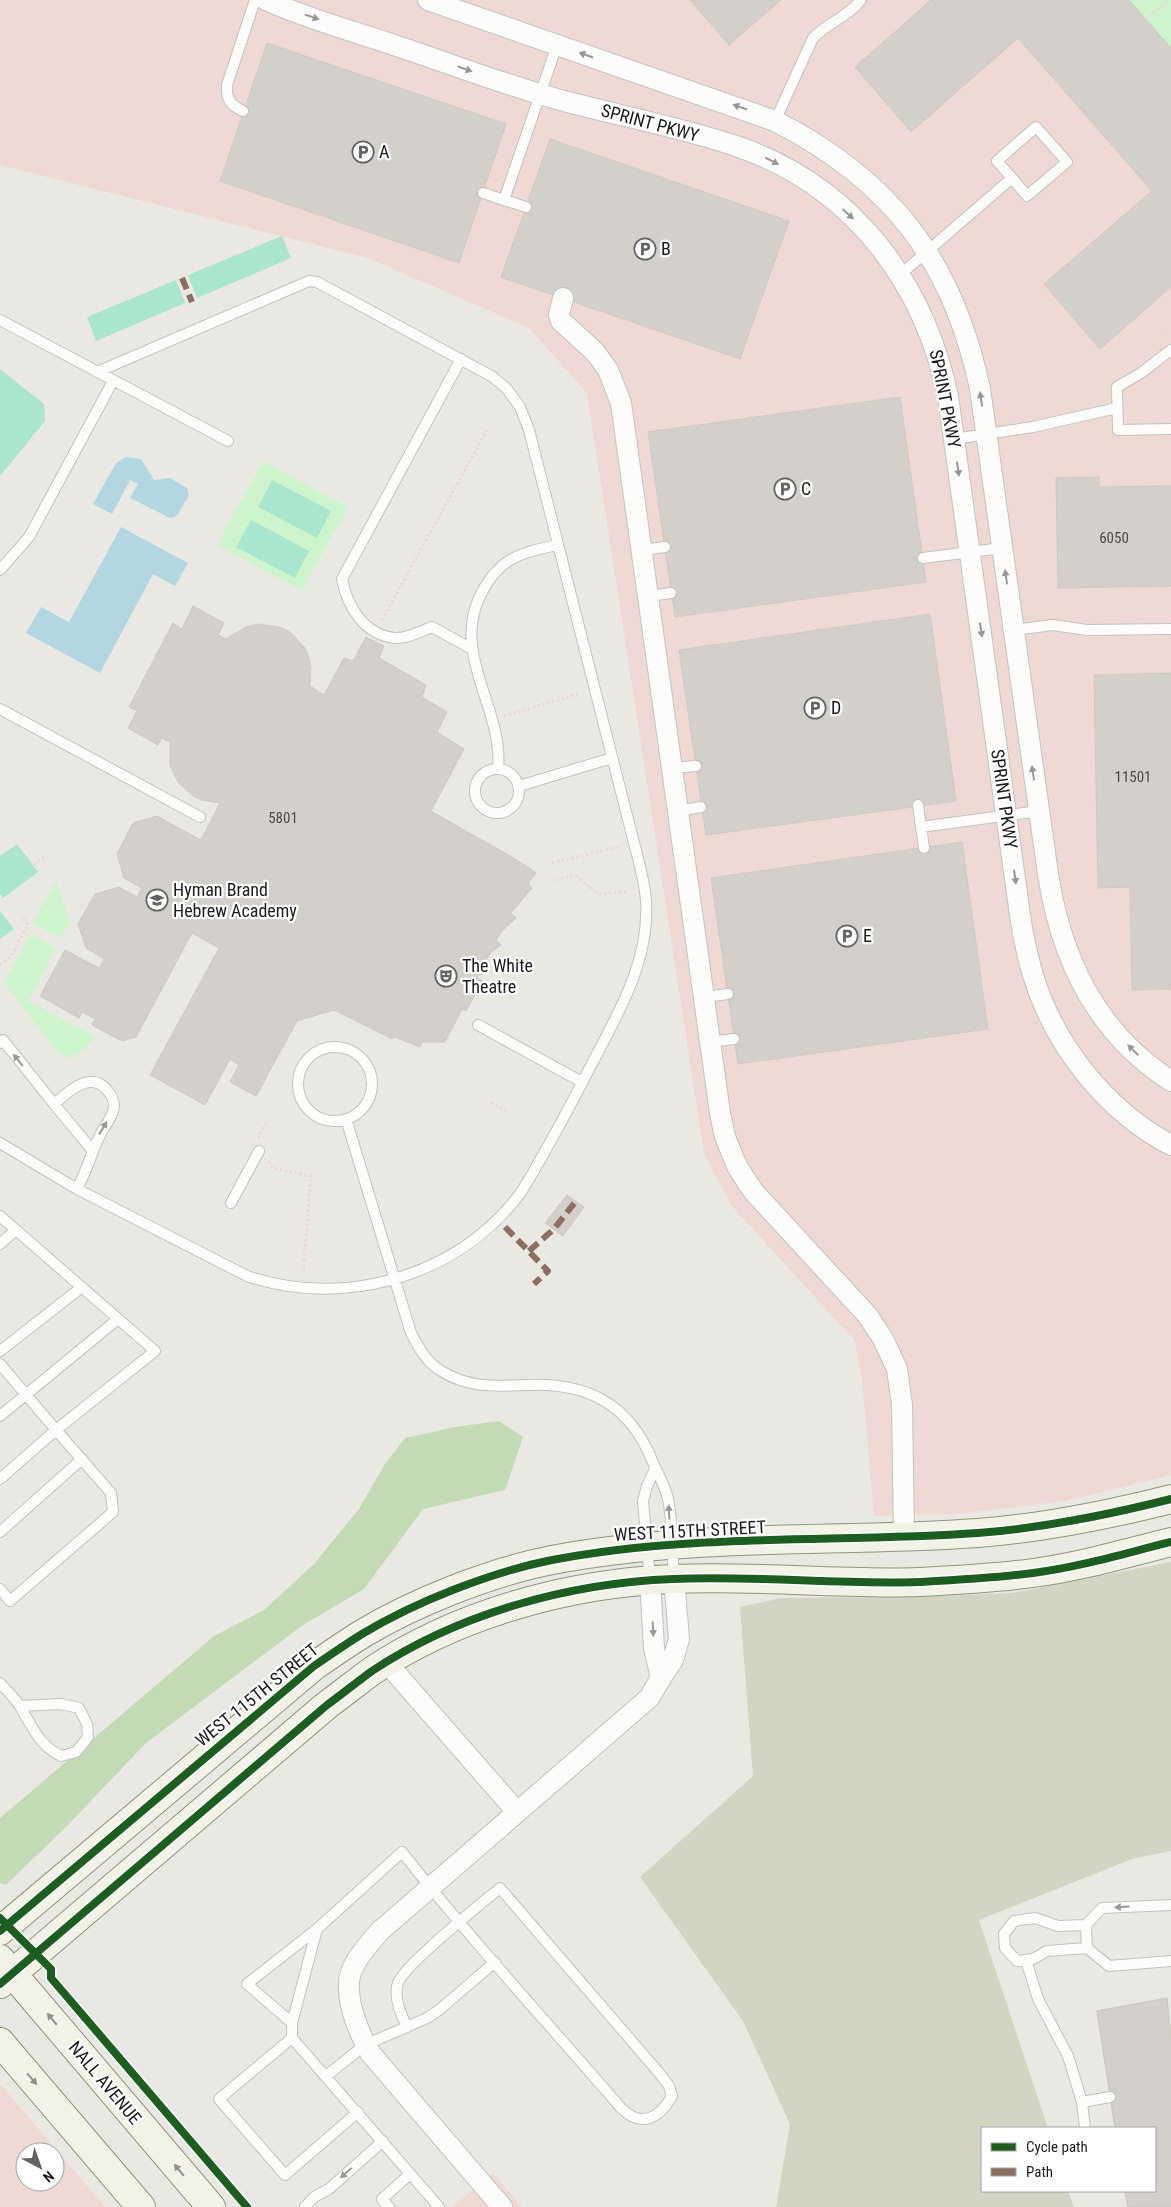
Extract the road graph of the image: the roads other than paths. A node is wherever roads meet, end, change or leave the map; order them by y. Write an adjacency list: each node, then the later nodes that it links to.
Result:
1 (255, 0): 7 (lane)
2 (266, 0): 6 (street, SPRINT PKWY, one-way to 6)
3 (428, 0): 5 (street, SPRINT PKWY)
4 (861, 0): 8 (lane)
5 (557, 45): 6 (lane); 8 (street, SPRINT PKWY, one-way to 5)
6 (540, 94): 11 (lane); 14 (street, SPRINT PKWY, one-way to 14)
7 (243, 111)
8 (775, 121): 13 (street, SPRINT PKWY)
9 (1012, 178): 9 (lane); 13 (lane)
10 (483, 193): 11 (lane)
11 (504, 200): 12 (lane)
12 (526, 207)
13 (927, 251): 14 (lane); 23 (street, SPRINT PKWY, one-way to 13)
14 (901, 274): 24 (street, SPRINT PKWY)
15 (563, 298): 29 (street)
16 (0, 320): 19 (lane)
17 (1171, 350): 21 (lane)
18 (461, 359): 19 (lane); 26 (lane); 37 (lane)
19 (97, 372): 20 (lane)
20 (113, 381): 25 (lane); 32 (lane)
21 (1117, 408): 22 (lane); 23 (lane)
22 (1171, 429)
23 (986, 434): 24 (lane); 28 (street, SPRINT PKWY)
24 (954, 439): 30 (street, SPRINT PKWY, one-way to 30)
25 (228, 441)
26 (557, 544): 37 (lane); 39 (lane)
27 (665, 547): 29 (lane)
28 (1002, 548): 30 (lane); 36 (street, SPRINT PKWY, one-way to 28)
29 (642, 550): 34 (street)
30 (970, 552): 31 (lane); 48 (street, SPRINT PKWY, one-way to 48)
31 (923, 558)
32 (0, 570)
33 (672, 593): 34 (lane)
34 (649, 596): 41 (street)
35 (1171, 629): 36 (lane)
36 (1013, 630): 47 (street, SPRINT PKWY, one-way to 36)
37 (472, 649): 42 (lane)
38 (0, 709): 49 (lane)
39 (612, 758): 43 (lane); 59 (lane)
40 (696, 766): 41 (lane)
41 (672, 768): 46 (street)
42 (498, 769): 43 (lane); 43 (lane)
43 (519, 786)
44 (918, 805): 50 (lane)
45 (701, 807): 46 (lane)
46 (678, 811): 53 (street)
47 (1039, 811): 48 (lane); 58 (street, SPRINT PKWY, one-way to 47)
48 (1007, 815): 50 (lane); 63 (street, SPRINT PKWY, one-way to 63)
49 (200, 817)
50 (921, 827): 51 (lane)
51 (924, 848)
52 (728, 994): 53 (lane)
53 (704, 996): 57 (street)
54 (478, 1025): 59 (lane)
55 (734, 1039): 57 (lane)
56 (1, 1040): 60 (lane, one-way to 56)
57 (710, 1042): 84 (street)
58 (1171, 1080)
59 (582, 1082): 71 (lane)
60 (54, 1104): 64 (lane); 64 (lane, one-way to 60)
61 (346, 1120): 61 (lane); 71 (lane)
62 (0, 1143): 66 (lane)
63 (1171, 1145)
64 (92, 1150): 66 (lane)
65 (262, 1151): 67 (lane)
66 (77, 1189): 71 (lane)
67 (231, 1203)
68 (0, 1216): 69 (lane)
69 (16, 1230): 70 (lane); 72 (lane)
70 (0, 1244)
71 (394, 1280): 80 (lane)
72 (82, 1287): 73 (lane); 74 (lane)
73 (118, 1319): 76 (lane); 78 (lane)
74 (0, 1351)
75 (0, 1364): 76 (lane)
76 (25, 1394): 77 (lane); 78 (lane)
77 (0, 1416)
78 (56, 1430): 79 (lane); 81 (lane)
79 (82, 1460): 83 (lane); 88 (lane)
80 (655, 1469): 86 (lane, one-way to 80); 86 (lane)
81 (0, 1479)
82 (1171, 1499): 84 (street, WEST 115TH STREET)
83 (0, 1532)
84 (904, 1537): 86 (street, WEST 115TH STREET)
85 (1171, 1542): 87 (street)
86 (659, 1545): 87 (lane); 87 (lane); 98 (street, WEST 115TH STREET)
87 (662, 1579): 89 (street); 92 (street)
88 (0, 1589)
89 (386, 1663): 92 (street); 103 (street)
90 (0, 1683): 91 (lane)
91 (20, 1706): 91 (lane)
92 (517, 1812): 93 (street)
93 (430, 1888): 95 (lane); 97 (lane); 108 (street)
94 (1171, 1905): 96 (lane, one-way to 96)
95 (460, 1922): 101 (lane); 101 (lane); 105 (lane)
96 (1086, 1925): 99 (lane); 100 (lane)
97 (317, 1929): 104 (lane); 104 (lane)
98 (0, 1931)
99 (1087, 1948): 100 (lane); 102 (lane)
100 (1026, 1960): 111 (lane)
101 (495, 1962): 105 (lane)
102 (1171, 1962)
103 (4, 1972): 118 (street, NALL AVENUE, one-way to 103)
104 (292, 2023): 106 (lane)
105 (407, 2027): 108 (lane)
106 (292, 2038): 109 (lane); 112 (lane)
107 (0, 2042): 117 (street, one-way to 117)
108 (365, 2045): 109 (lane); 116 (street)
109 (326, 2076): 112 (lane)
110 (1110, 2097): 111 (lane)
111 (1082, 2102): 113 (lane)
112 (358, 2112): 114 (lane)
113 (1085, 2127)
114 (383, 2141): 115 (lane); 119 (lane, one-way to 119)
115 (410, 2174): 120 (lane); 121 (lane)
116 (500, 2206)
117 (141, 2207)
118 (211, 2207)
119 (305, 2207)
120 (389, 2207)
121 (439, 2207)

